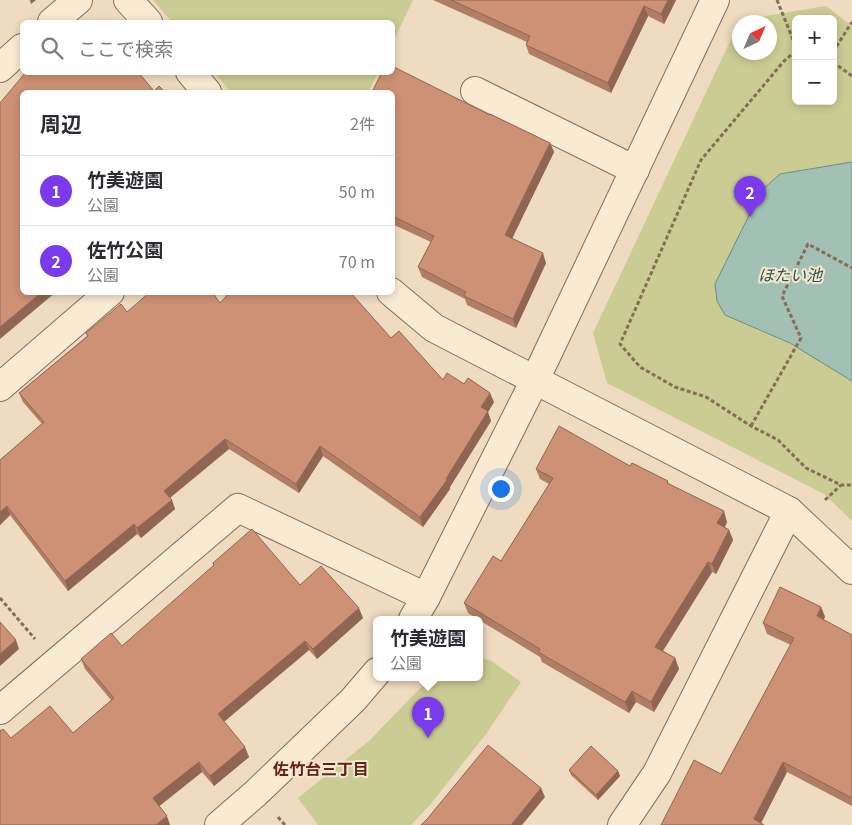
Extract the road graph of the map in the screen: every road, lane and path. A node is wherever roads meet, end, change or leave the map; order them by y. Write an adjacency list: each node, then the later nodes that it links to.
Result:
1 (78, 0): 5 (street)
2 (128, 0): 6 (street)
3 (715, 0): 18 (street)
4 (777, 0): 8 (path)
5 (54, 20)
6 (146, 20)
7 (852, 22): 9 (path)
8 (792, 37)
9 (837, 46)
10 (20, 50): 13 (street)
11 (792, 54): 24 (path)
12 (837, 65): 15 (path)
13 (0, 68)
14 (193, 75): 16 (street)
15 (852, 76)
16 (205, 90)
17 (475, 91): 18 (street)
18 (635, 170): 22 (street)
19 (852, 268): 24 (path)
20 (107, 295): 23 (street)
21 (395, 295): 22 (street)
22 (535, 380): 28 (street); 31 (street)
23 (0, 387)
24 (751, 426): 25 (path)
25 (841, 485): 26 (path); 27 (path)
26 (852, 485)
27 (820, 504)
28 (789, 511): 29 (street); 36 (street)
29 (852, 570)
30 (0, 598): 32 (path)
31 (419, 608): 32 (street)
32 (56, 663): 34 (street)
33 (373, 677): 35 (street)
34 (0, 710)
35 (219, 825)
36 (622, 825)

